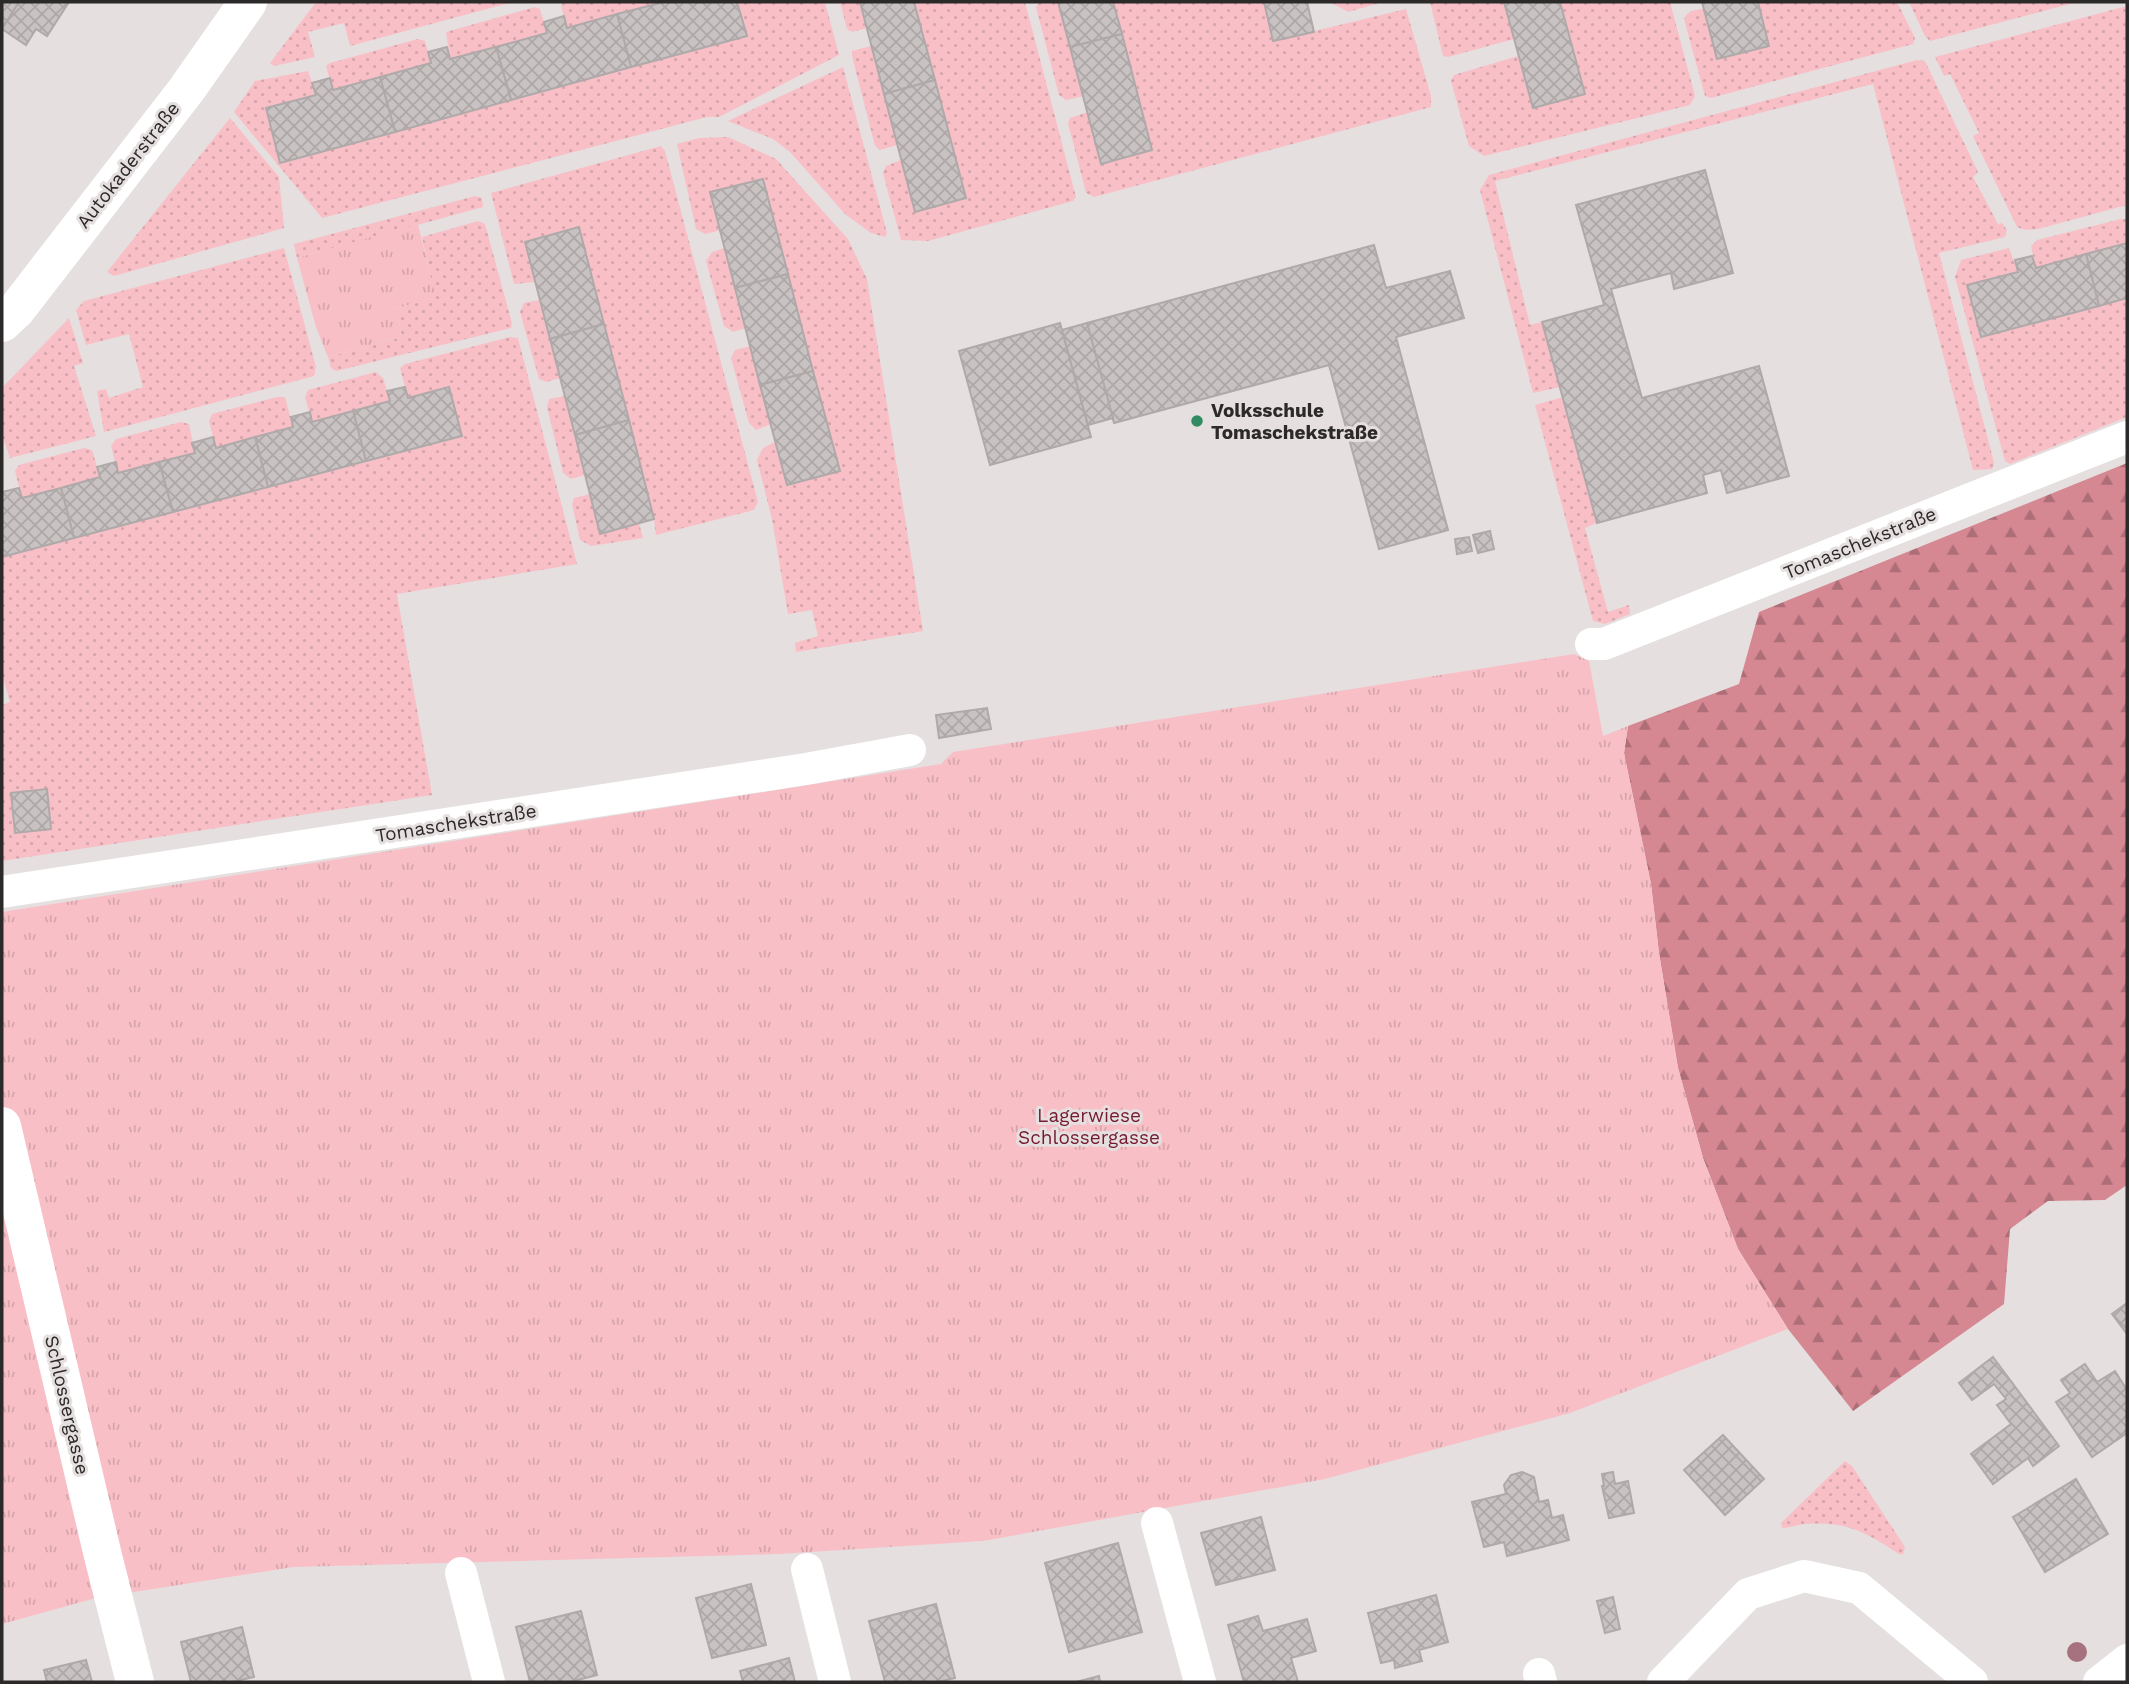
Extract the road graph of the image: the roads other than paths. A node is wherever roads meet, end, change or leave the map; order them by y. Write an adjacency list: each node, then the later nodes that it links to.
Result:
1 (236, 6): 2 (street, Autokaderstraße)
2 (2, 323)
3 (2127, 437): 4 (street, Tomaschekstraße)
4 (1591, 644)
5 (910, 750): 6 (street, Tomaschekstraße)
6 (2, 892)
7 (2, 1126): 12 (street, Schlossergasse)
8 (1157, 1523): 15 (street)
9 (807, 1569): 14 (street)
10 (461, 1573): 13 (street)
11 (2127, 1660): 18 (street)
12 (135, 1682)
13 (489, 1682)
14 (835, 1682)
15 (1200, 1682)
16 (1663, 1682): 17 (street)
17 (1972, 1682)
18 (2099, 1682)

